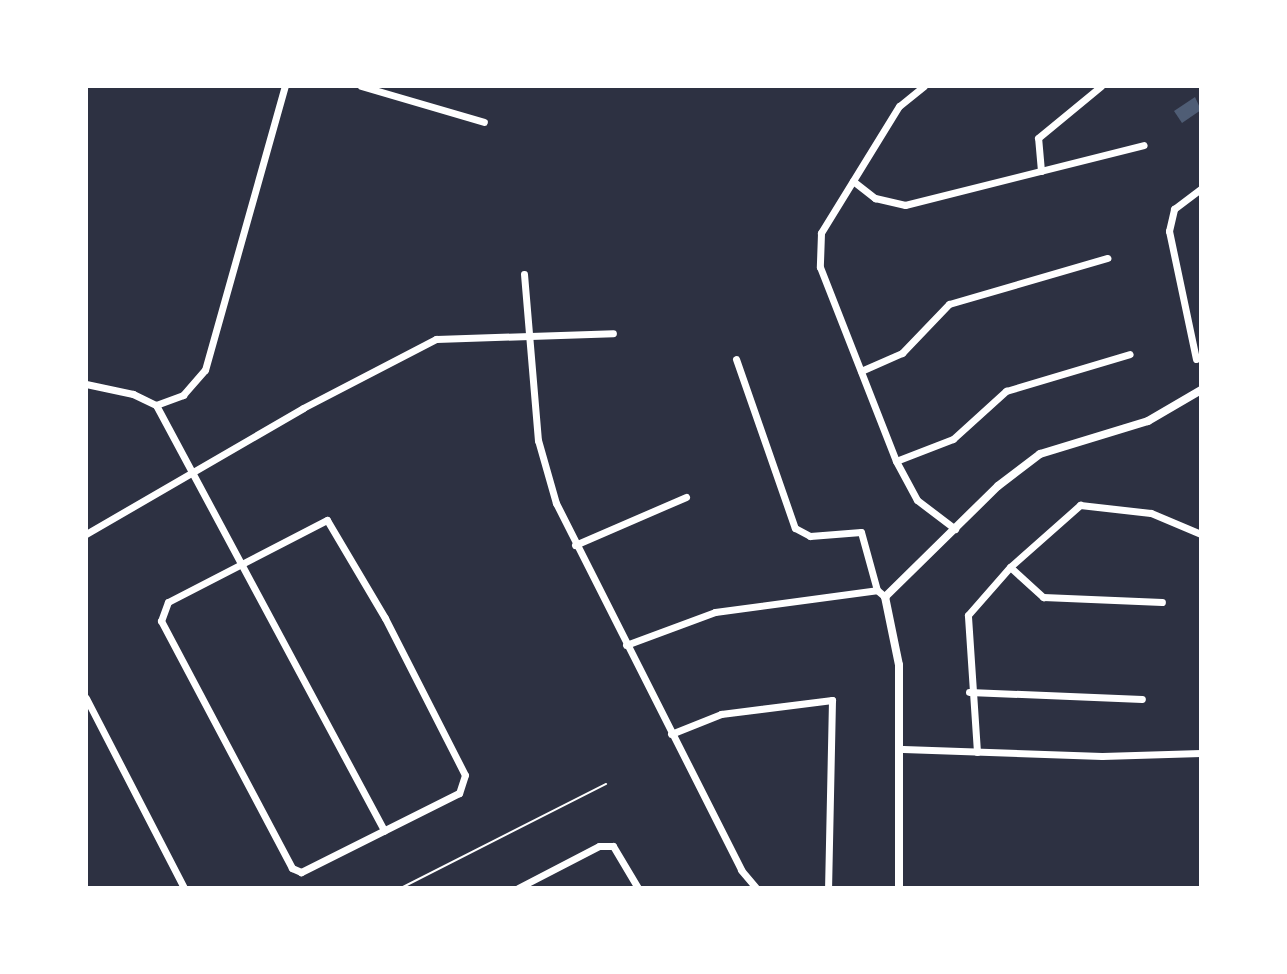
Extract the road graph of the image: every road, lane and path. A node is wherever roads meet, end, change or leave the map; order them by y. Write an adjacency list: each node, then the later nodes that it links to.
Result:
1 (285, 86): 20 (street)
2 (361, 86): 5 (street)
3 (924, 86): 8 (street)
4 (1101, 86): 7 (street)
5 (484, 122)
6 (1144, 145): 7 (street)
7 (1041, 171): 8 (street)
8 (853, 181): 17 (street)
9 (1201, 189): 16 (street)
10 (1107, 258): 17 (street)
11 (524, 274): 12 (street)
12 (525, 332): 13 (street); 22 (street); 27 (street)
13 (613, 333)
14 (1130, 354): 21 (street)
15 (736, 359): 30 (street)
16 (1196, 359)
17 (861, 371): 21 (street)
18 (86, 384): 20 (street)
19 (1201, 390): 24 (street)
20 (156, 405): 22 (street)
21 (896, 461): 24 (street)
22 (191, 471): 25 (street); 28 (street)
23 (686, 497): 27 (street)
24 (955, 529): 31 (street)
25 (86, 534)
26 (1201, 534): 29 (street)
27 (575, 545): 33 (street)
28 (243, 560): 42 (street); 42 (street); 42 (street)
29 (1010, 567): 32 (street); 34 (street)
30 (877, 590): 31 (street); 33 (street)
31 (885, 597): 38 (street)
32 (1162, 602)
33 (626, 645): 37 (street)
34 (969, 692): 36 (street); 39 (street)
35 (86, 698): 44 (street)
36 (1142, 699)
37 (671, 734): 47 (street); 48 (street)
38 (903, 749): 39 (street); 49 (street)
39 (977, 752): 40 (street)
40 (1201, 753)
41 (606, 784): 45 (path)
42 (384, 831)
43 (522, 887): 46 (street)
44 (184, 888)
45 (401, 888)
46 (638, 888)
47 (756, 888)
48 (828, 888)
49 (899, 888)

